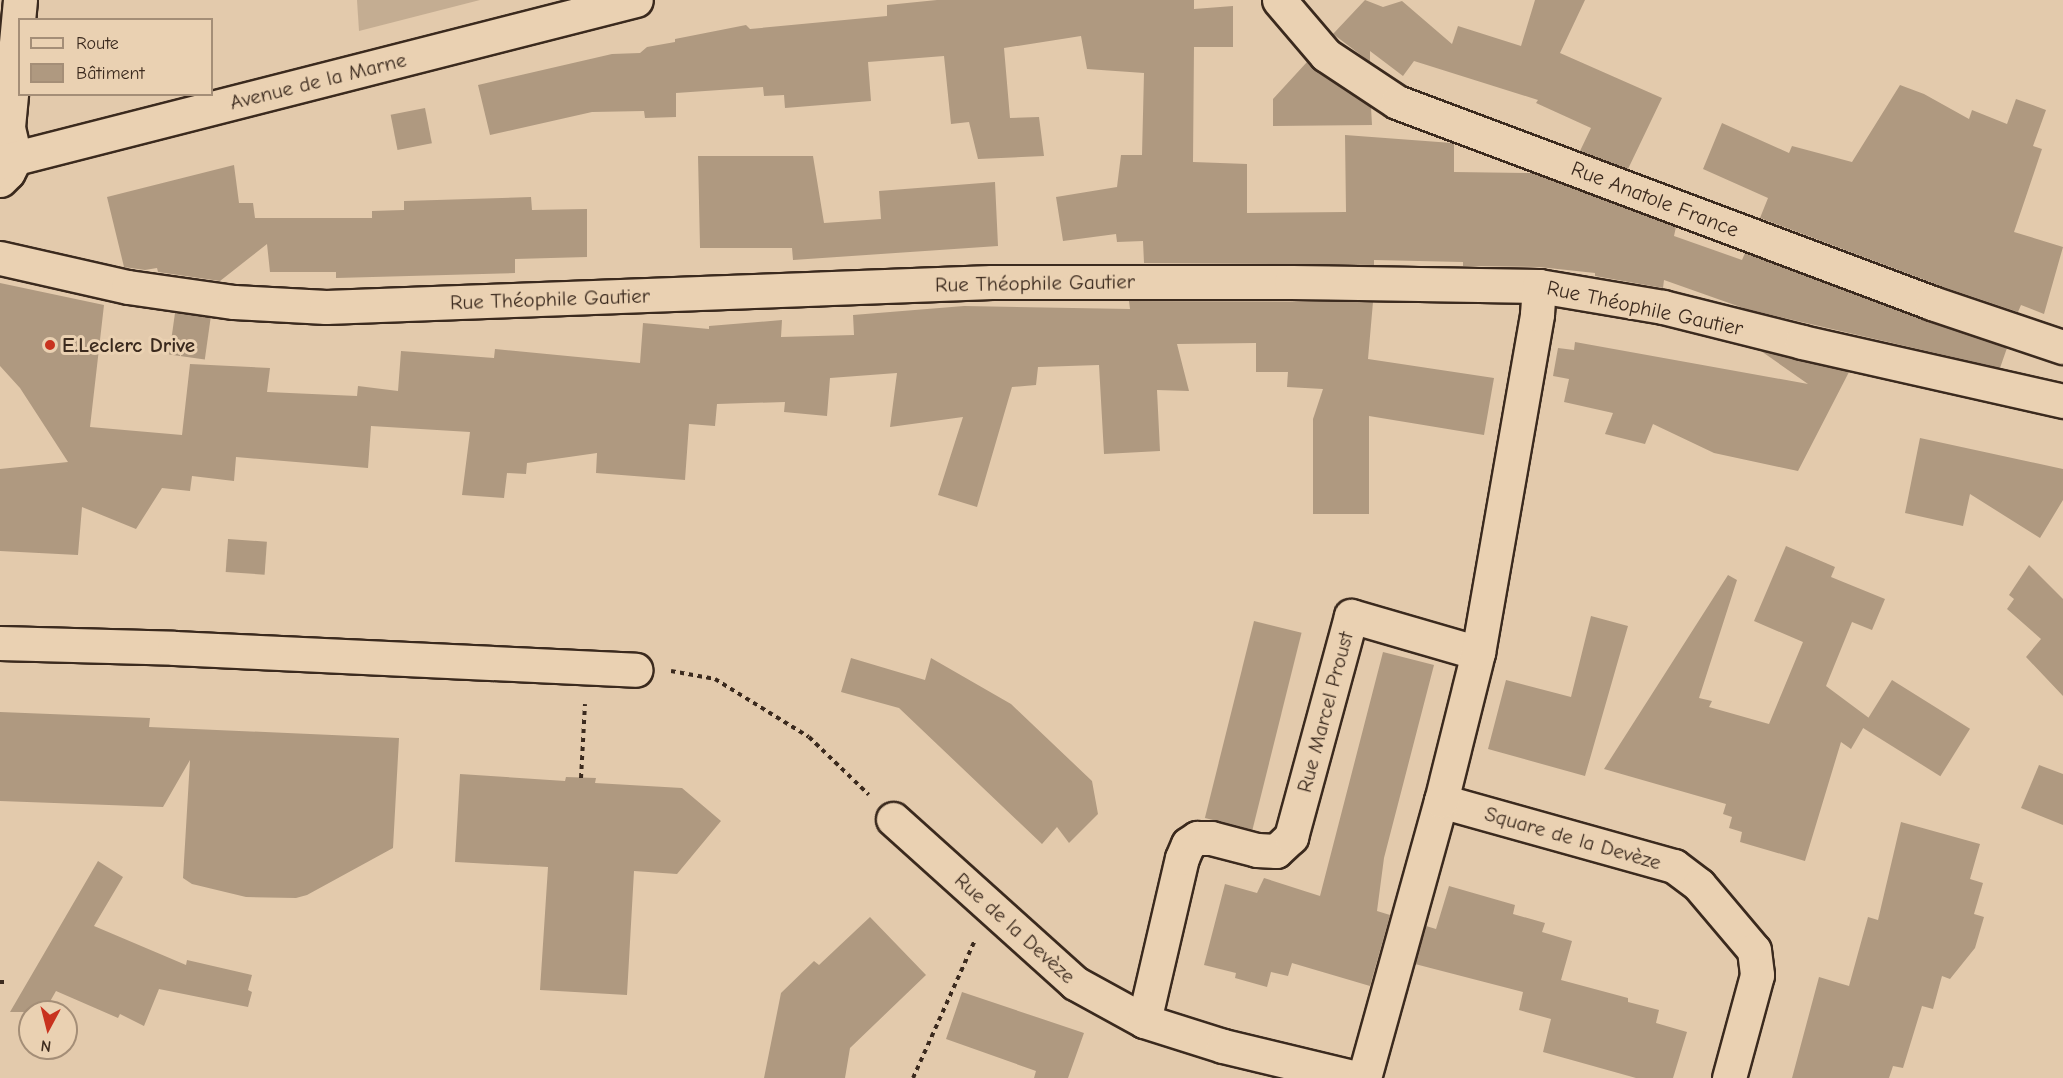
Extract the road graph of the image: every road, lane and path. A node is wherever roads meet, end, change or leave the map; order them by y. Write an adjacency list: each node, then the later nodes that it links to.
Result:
1 (20, 0): 4 (street)
2 (636, 0): 6 (street, Avenue de la Marne)
3 (1279, 0): 9 (street, Rue Anatole France)
4 (18, 18)
5 (18, 21): 6 (street)
6 (5, 167)
7 (0, 258): 8 (street, Rue Théophile Gautier)
8 (1539, 286): 10 (street, Rue Théophile Gautier); 12 (street)
9 (2063, 347)
10 (2063, 401)
11 (0, 643): 13 (street)
12 (1479, 653): 16 (street); 21 (street, Rue Marcel Proust)
13 (587, 668): 14 (street); 15 (path)
14 (635, 670): 17 (path)
15 (581, 778)
16 (1441, 801): 24 (street); 25 (street, Square de la Devèze)
17 (893, 819): 18 (street, Rue de la Devèze)
18 (989, 906): 21 (street, Rue de la Devèze); 22 (path)
19 (0, 982): 20 (path)
20 (7, 982)
21 (1144, 1021): 23 (street, Rue de la Devèze)
22 (913, 1078)
23 (1356, 1078)
24 (1364, 1078)
25 (1729, 1078)

